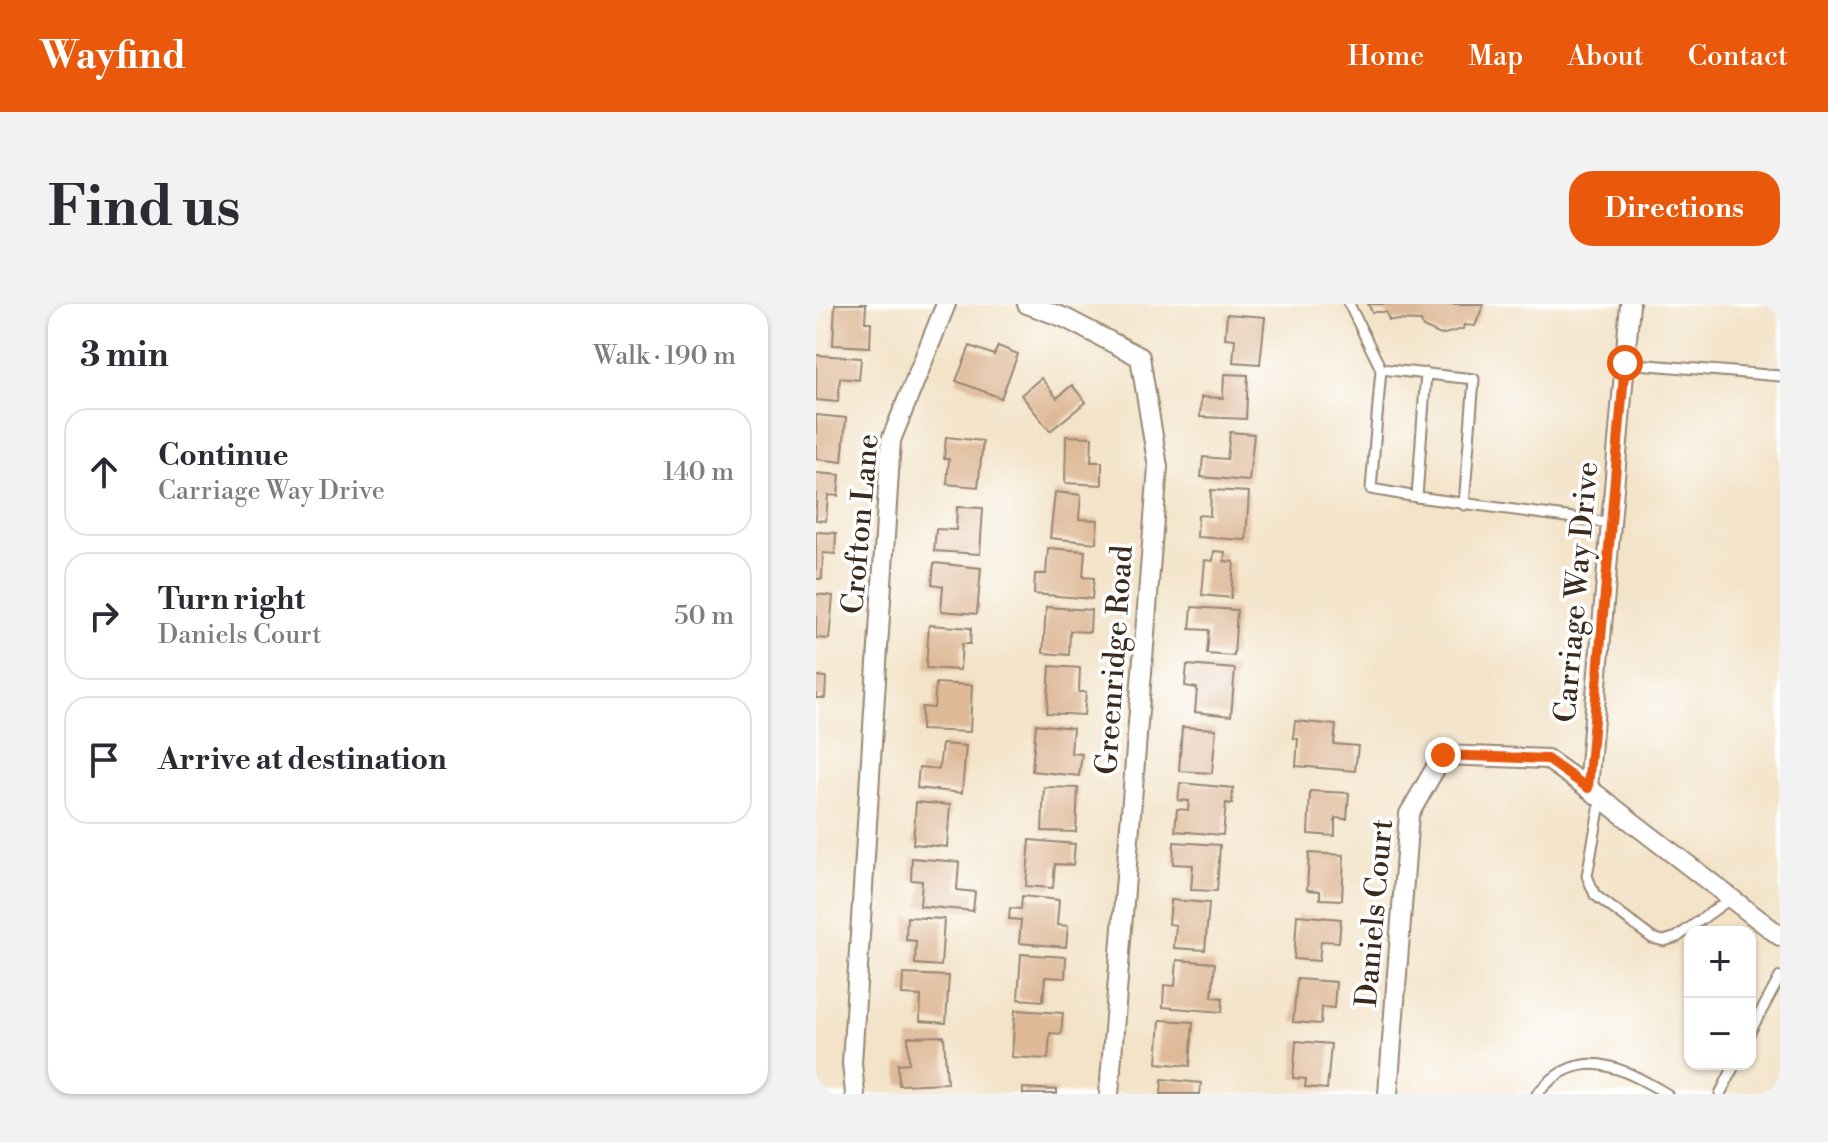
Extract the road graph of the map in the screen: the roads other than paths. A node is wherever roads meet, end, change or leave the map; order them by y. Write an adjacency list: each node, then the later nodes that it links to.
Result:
1 (946, 304): 18 (street, Crofton Lane)
2 (1027, 304): 19 (street, Greenridge Road)
3 (1349, 304): 6 (lane)
4 (1630, 304): 5 (street, Carriage Way Drive)
5 (1625, 363): 8 (lane); 11 (street, Carriage Way Drive)
6 (1381, 369): 7 (lane); 9 (lane)
7 (1426, 373): 9 (lane); 10 (lane)
8 (1780, 376)
9 (1417, 497): 10 (lane)
10 (1464, 505): 11 (lane)
11 (1611, 523): 12 (street, Carriage Way Drive)
12 (1594, 793): 13 (street); 13 (lane); 20 (street, Daniels Court)
13 (1731, 898): 14 (street)
14 (1780, 936)
15 (1780, 977): 16 (lane)
16 (1756, 1021)
17 (1732, 1070): 23 (lane)
18 (855, 1094)
19 (1109, 1094)
20 (1388, 1094)
21 (1537, 1094): 22 (lane)
22 (1667, 1094)
23 (1720, 1094)

